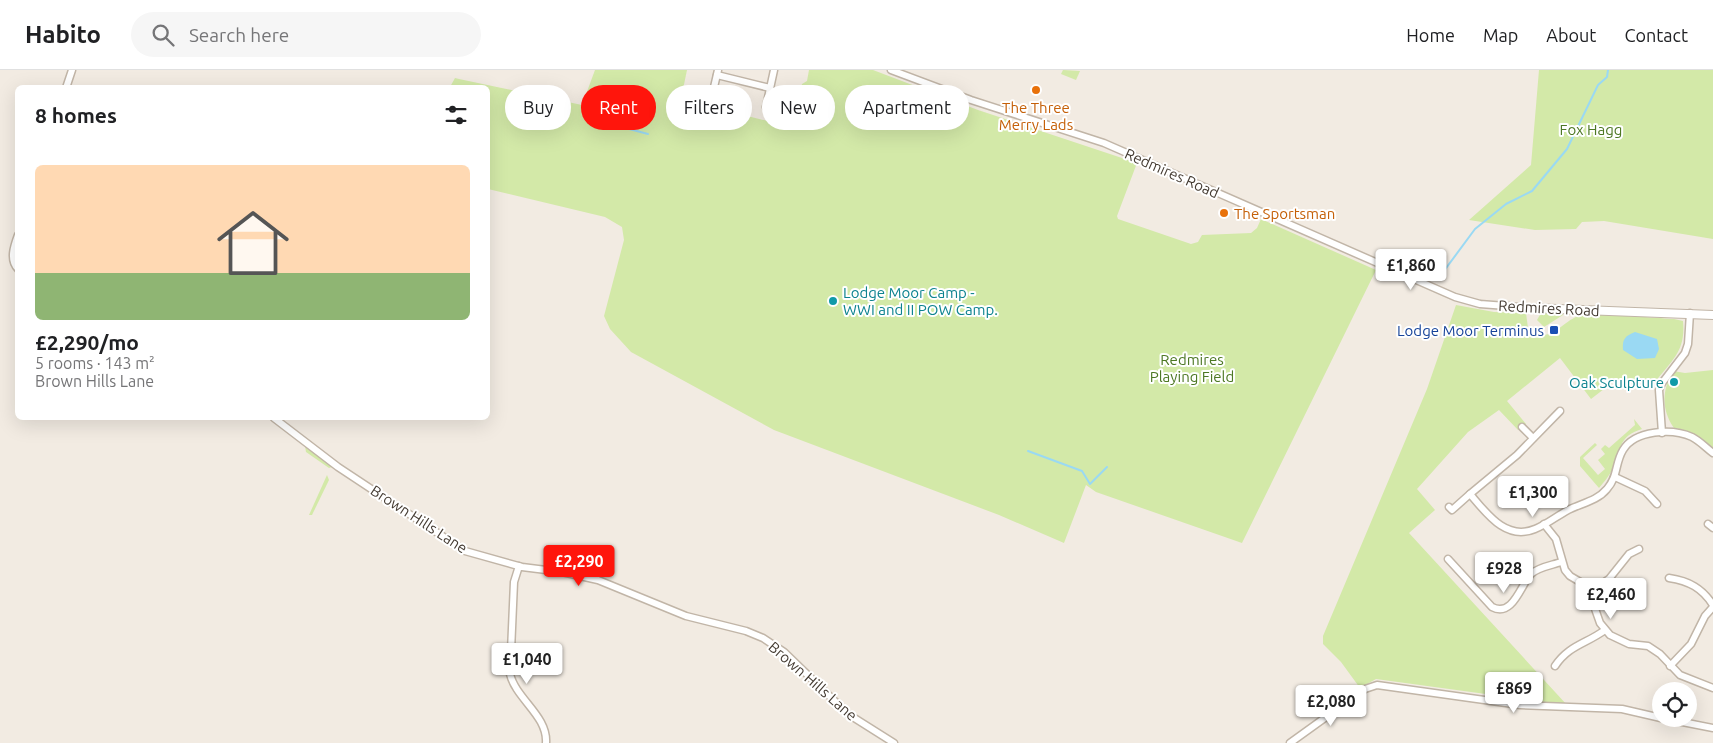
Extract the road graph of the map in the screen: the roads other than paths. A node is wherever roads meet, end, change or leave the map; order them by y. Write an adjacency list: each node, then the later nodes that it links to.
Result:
1 (72, 70): 5 (street)
2 (774, 70): 7 (street)
3 (891, 70): 11 (street, Redmires Road)
4 (718, 72): 6 (street); 8 (street)
5 (67, 85)
6 (715, 85)
7 (771, 85)
8 (762, 86)
9 (15, 246): 10 (street)
10 (15, 263)
11 (1532, 308): 12 (street, Redmires Road)
12 (1690, 313): 13 (street, Redmires Road); 17 (street)
13 (1713, 315)
14 (1560, 411): 18 (street)
15 (277, 420): 28 (street, Brown Hills Lane)
16 (1522, 427): 18 (street)
17 (1662, 433): 19 (street); 20 (street)
18 (1533, 438): 21 (street)
19 (1713, 453)
20 (1615, 477): 22 (street); 24 (street)
21 (1470, 494): 23 (street); 24 (street)
22 (1657, 504)
23 (1450, 509)
24 (1544, 524): 27 (street)
25 (1639, 549): 30 (street)
26 (1448, 559): 27 (street)
27 (1561, 562): 30 (street)
28 (519, 566): 39 (street); 40 (street, Brown Hills Lane)
29 (1668, 578): 31 (street)
30 (1590, 592): 32 (street)
31 (1713, 606): 34 (street)
32 (1605, 630): 33 (street); 34 (street)
33 (1555, 666)
34 (1670, 666): 35 (street)
35 (1713, 688)
36 (1652, 716): 41 (street)
37 (1697, 725): 38 (street)
38 (1713, 728)
39 (546, 743)
40 (894, 743)
41 (1290, 743)

